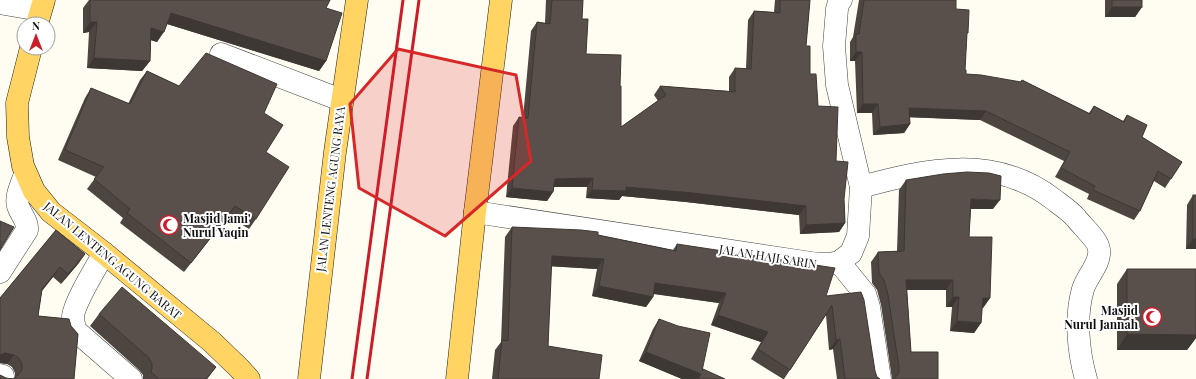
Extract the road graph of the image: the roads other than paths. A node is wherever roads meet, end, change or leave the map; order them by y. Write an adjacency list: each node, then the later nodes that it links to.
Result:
1 (356, 0): 8 (main road, JALAN LENTENG AGUNG RAYA)
2 (501, 0): 11 (main road)
3 (841, 0): 10 (street)
4 (0, 3): 5 (street)
5 (41, 11)
6 (221, 54): 8 (street)
7 (29, 56): 9 (main road, JALAN LENTENG AGUNG BARAT)
8 (341, 100): 17 (main road, JALAN LENTENG AGUNG RAYA)
9 (26, 174): 12 (main road, JALAN LENTENG AGUNG BARAT); 14 (street)
10 (861, 187): 13 (street); 20 (street)
11 (474, 212): 13 (street, JALAN HAJI SARIN); 18 (main road)
12 (104, 253): 15 (street); 16 (main road, JALAN LENTENG AGUNG BARAT)
13 (839, 262): 19 (street)
14 (0, 272)
15 (131, 379)
16 (249, 379)
17 (309, 379)
18 (457, 379)
19 (880, 379)
20 (1086, 379)

